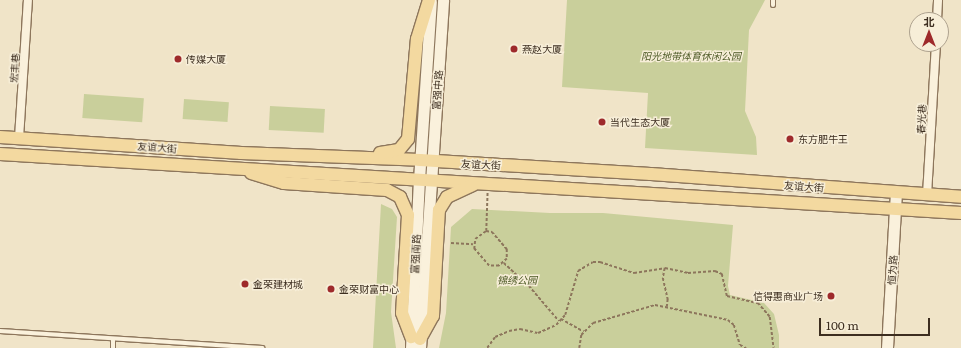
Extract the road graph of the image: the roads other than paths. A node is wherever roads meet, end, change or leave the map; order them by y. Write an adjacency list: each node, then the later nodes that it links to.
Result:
1 (28, 0): 8 (street, 宏丰巷)
2 (430, 0): 9 (main road); 11 (main road, 富强中路)
3 (443, 0): 12 (main road, 富强中路)
4 (938, 0): 5 (street)
5 (937, 12)
6 (936, 52): 18 (street, 春光巷)
7 (0, 137): 8 (main road, 友谊大街)
8 (19, 138): 9 (main road, 友谊大街)
9 (241, 153): 11 (main road, 友谊大街)
10 (0, 154): 13 (main road, 友谊大街)
11 (420, 160): 12 (main road, 友谊大街); 14 (main road, 富强南路)
12 (433, 161): 15 (main road, 富强中路); 17 (main road, 友谊大街)
13 (228, 167): 14 (main road, 友谊大街); 24 (main road)
14 (418, 180): 15 (main road, 友谊大街); 24 (main road, 富强南路)
15 (431, 181): 16 (main road, 友谊大街); 24 (main road, 富强南路)
16 (476, 183): 20 (main road, 友谊大街); 24 (main road)
17 (896, 192): 18 (main road, 友谊大街); 20 (main road, 恒为路)
18 (927, 195): 19 (main road, 友谊大街)
19 (961, 197)
20 (895, 209): 21 (main road, 友谊大街); 27 (main road, 恒为路)
21 (961, 213)
22 (0, 331): 23 (lane)
23 (113, 339): 25 (lane); 26 (lane)
24 (416, 343)
25 (113, 348)
26 (262, 348)
27 (887, 348)

